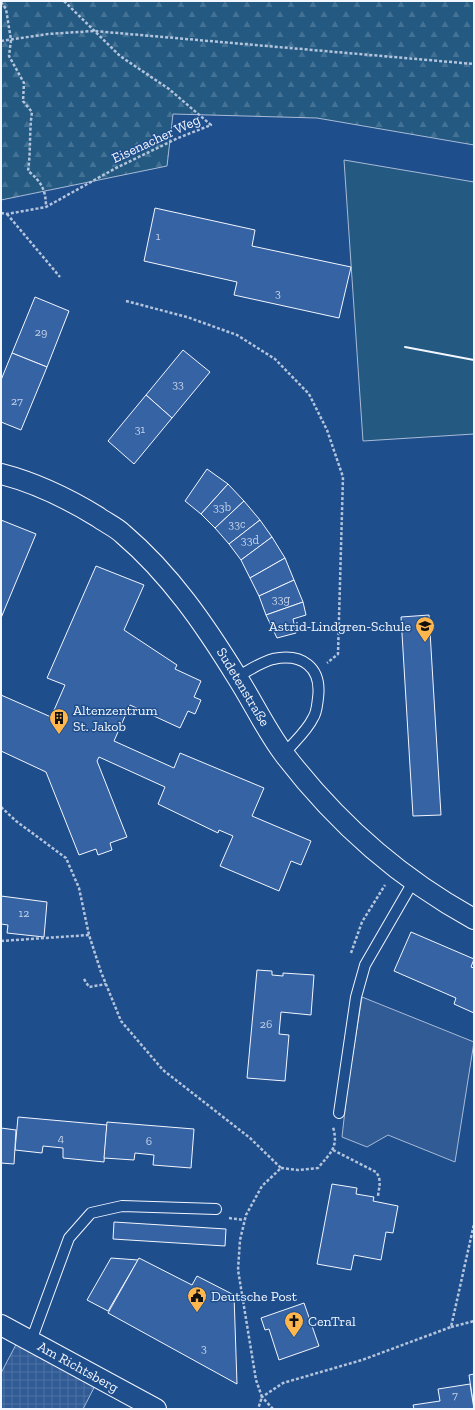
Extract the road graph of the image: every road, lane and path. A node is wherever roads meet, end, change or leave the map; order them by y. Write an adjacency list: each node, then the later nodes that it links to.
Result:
1 (64, 1): 3 (path, Eisenacher Weg)
2 (1, 2): 4 (path)
3 (94, 30): 4 (path); 6 (path); 7 (path, Eisenacher Weg)
4 (11, 40): 5 (path); 7 (path)
5 (1, 42)
6 (474, 64)
7 (46, 207): 9 (path, Eisenacher Weg)
8 (1, 213): 9 (path, Eisenacher Weg)
9 (7, 214): 10 (path)
10 (60, 278)
11 (126, 301): 13 (path)
12 (1, 474): 14 (street, Sudetenstraße)
13 (316, 672): 14 (lane); 15 (lane)
14 (237, 677): 15 (street, Sudetenstraße)
15 (284, 754): 17 (street, Sudetenstraße)
16 (1, 807): 19 (path)
17 (414, 882): 18 (street, Sudetenstraße); 23 (lane)
18 (474, 919)
19 (89, 935): 20 (path); 22 (path)
20 (1, 941)
21 (84, 979): 22 (path)
22 (106, 984): 27 (path)
23 (339, 1113)
24 (333, 1150): 25 (path)
25 (378, 1196)
26 (219, 1213): 27 (path); 32 (lane)
27 (244, 1220): 33 (path)
28 (474, 1224): 31 (path)
29 (474, 1321): 31 (path)
30 (1, 1325): 32 (street, Am Richtsberg)
31 (450, 1327): 33 (path)
32 (31, 1341): 34 (street, Am Richtsberg)
33 (262, 1396): 35 (path); 36 (path)
34 (156, 1409)
35 (258, 1409)
36 (274, 1409)

